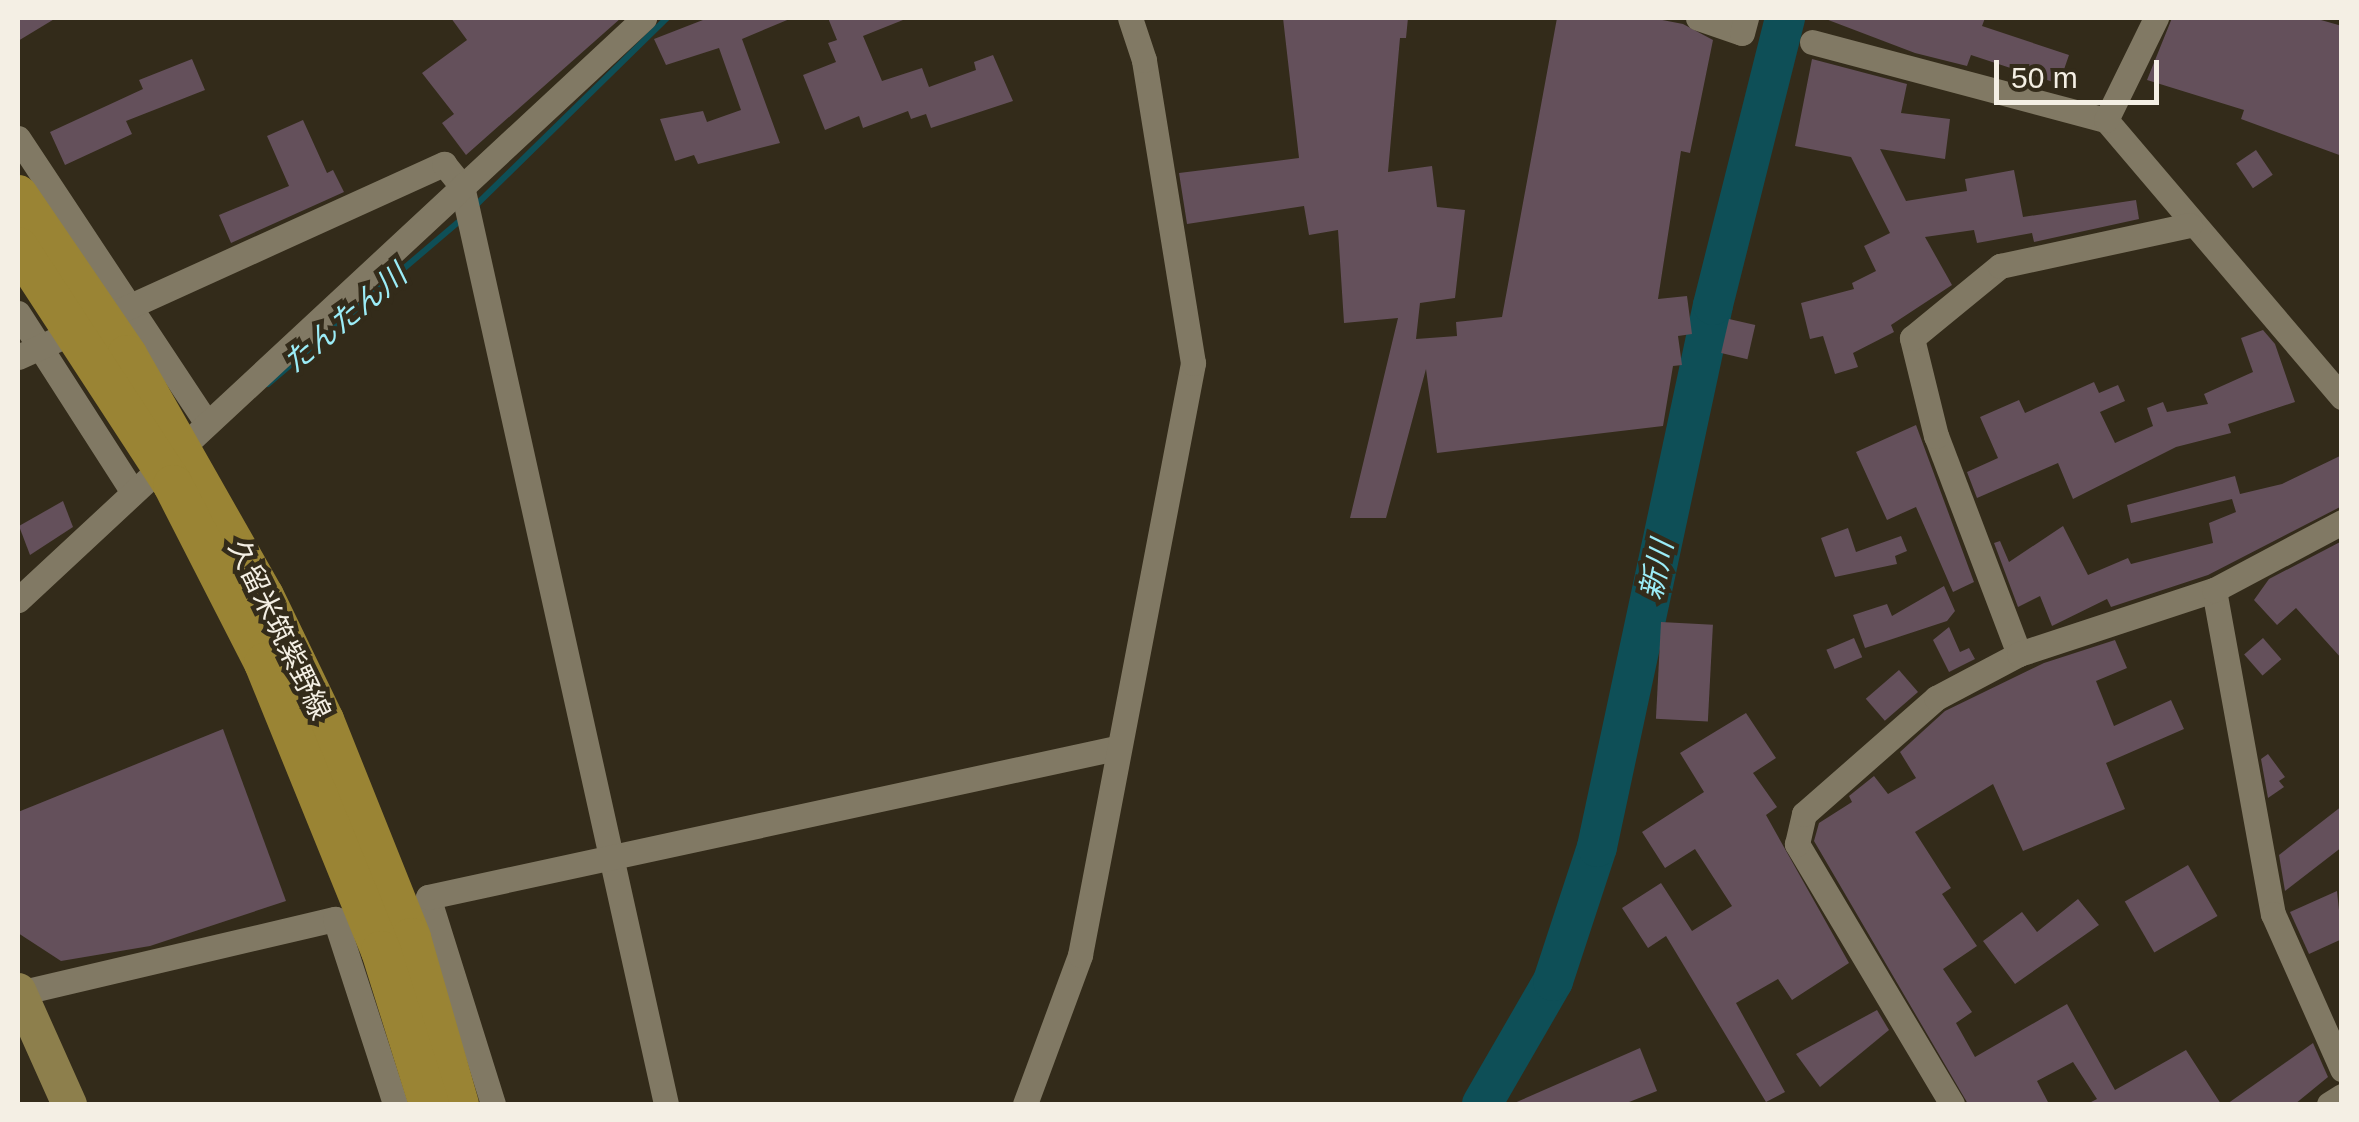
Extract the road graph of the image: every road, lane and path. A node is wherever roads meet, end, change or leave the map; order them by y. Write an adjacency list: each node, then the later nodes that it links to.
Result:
1 (644, 18): 9 (street)
2 (1130, 18): 24 (street)
3 (1698, 18): 4 (street)
4 (1746, 18)
5 (2156, 18): 7 (street)
6 (1812, 42): 7 (street)
7 (2106, 120): 11 (street)
8 (18, 138): 13 (street)
9 (462, 186): 13 (street); 17 (street); 25 (street)
10 (18, 194): 18 (main road, 久留米筑紫野線)
11 (2190, 226): 16 (street); 23 (street)
12 (18, 247): 18 (main road, 久留米筑紫野線)
13 (134, 306): 15 (street); 17 (street)
14 (18, 313): 15 (street)
15 (29, 352): 19 (street)
16 (2342, 397)
17 (205, 421): 19 (street)
18 (184, 475): 31 (main road, 久留米筑紫野線); 32 (main road, 久留米筑紫野線)
19 (131, 489): 22 (street)
20 (2342, 522): 21 (street)
21 (2214, 590): 23 (street); 27 (street)
22 (18, 600)
23 (2018, 654): 36 (street)
24 (1116, 748): 25 (street); 35 (street)
25 (611, 859): 33 (street); 34 (street)
26 (18, 991): 29 (main road); 30 (street)
27 (2342, 1069)
28 (2342, 1096): 37 (street)
29 (69, 1104)
30 (395, 1104)
31 (429, 1104)
32 (459, 1104)
33 (493, 1104)
34 (666, 1104)
35 (1025, 1104)
36 (1952, 1104)
37 (2329, 1104)

